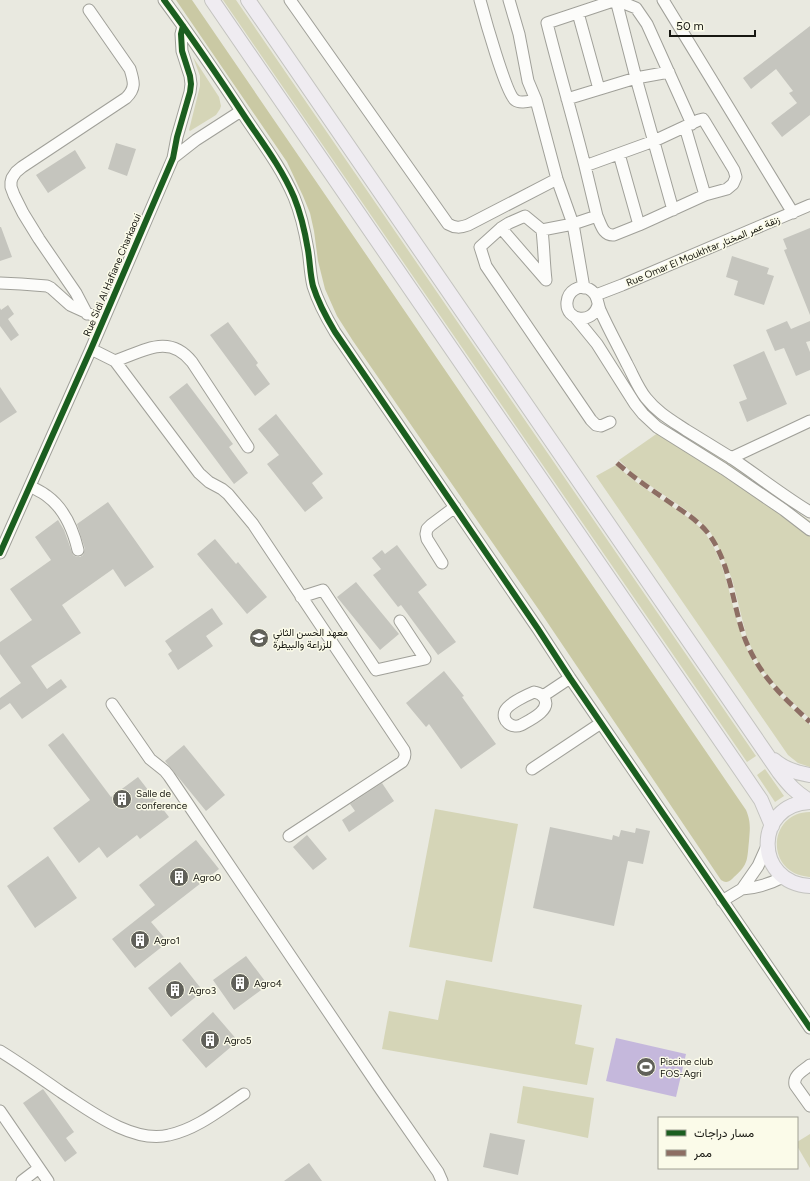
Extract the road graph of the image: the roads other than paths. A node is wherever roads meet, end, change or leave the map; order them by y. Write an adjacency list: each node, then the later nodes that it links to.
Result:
1 (164, 0): 11 (street)
2 (212, 0): 62 (main road)
3 (248, 0): 58 (main road)
4 (290, 0): 23 (street)
5 (480, 0): 16 (street)
6 (509, 0): 16 (street)
7 (616, 0): 10 (street)
8 (664, 0): 27 (street)
9 (89, 10): 36 (street)
10 (578, 13): 14 (street); 15 (street)
11 (183, 26): 17 (street); 21 (street, Rue Sidi Al Hafiane Charkaoui)
12 (669, 72): 13 (street); 13 (street); 18 (street)
13 (636, 78): 14 (street); 19 (street)
14 (600, 89): 15 (street)
15 (567, 99): 22 (street)
16 (536, 100): 23 (street)
17 (241, 111): 21 (street); 46 (street)
18 (689, 126): 19 (street); 24 (street); 24 (street)
19 (654, 141): 20 (street); 26 (street)
20 (619, 154): 22 (street); 30 (street)
21 (173, 158): 38 (street, Rue Sidi Al Hafiane Charkaoui)
22 (585, 166): 28 (street)
23 (557, 179): 29 (street)
24 (705, 195): 26 (street)
25 (810, 205): 27 (street, Rue Omar El Moukhtar زنقة عمر المختار)
26 (673, 210): 30 (street)
27 (793, 213): 35 (street, Rue Omar El Moukhtar زنقة عمر المختار)
28 (597, 216): 29 (street); 30 (street)
29 (573, 224): 32 (street); 34 (street)
30 (639, 226)
31 (500, 228): 32 (street); 32 (street); 42 (street)
32 (542, 230)
33 (0, 284): 36 (street)
34 (584, 288): 35 (street); 37 (street)
35 (597, 300): 37 (street); 44 (street)
36 (87, 314): 38 (street)
37 (575, 317): 48 (street)
38 (103, 320): 39 (street, Rue Sidi Al Hafiane Charkaoui)
39 (91, 350): 40 (street); 45 (street, Rue Sidi Al Hafiane Charkaoui)
40 (115, 361): 43 (street); 52 (street)
41 (810, 421): 44 (street)
42 (610, 422)
43 (248, 447)
44 (731, 458): 47 (street)
45 (30, 486): 49 (street); 50 (street, Rue Sidi Al Hafiane Charkaoui)
46 (455, 507): 51 (street); 54 (street)
47 (810, 512)
48 (810, 530)
49 (78, 550)
50 (0, 553)
51 (442, 563)
52 (301, 597): 53 (street); 63 (street)
53 (400, 621)
54 (570, 678): 55 (street); 57 (street)
55 (543, 696)
56 (112, 704): 78 (street)
57 (601, 723): 59 (street); 68 (street)
58 (767, 755): 60 (main road); 61 (main road)
59 (532, 769)
60 (810, 775)
61 (810, 802): 62 (main road)
62 (772, 826): 64 (main road)
63 (288, 836)
64 (767, 846): 65 (main road); 67 (street)
65 (783, 877): 66 (main road); 67 (street)
66 (810, 886)
67 (742, 888): 68 (street)
68 (722, 901): 69 (street)
69 (810, 1028)
70 (0, 1051): 72 (street)
71 (810, 1065): 73 (street)
72 (244, 1094)
73 (810, 1106)
74 (0, 1111): 75 (street)
75 (39, 1168): 76 (street); 77 (street)
76 (22, 1181)
77 (48, 1181)
78 (442, 1181)

